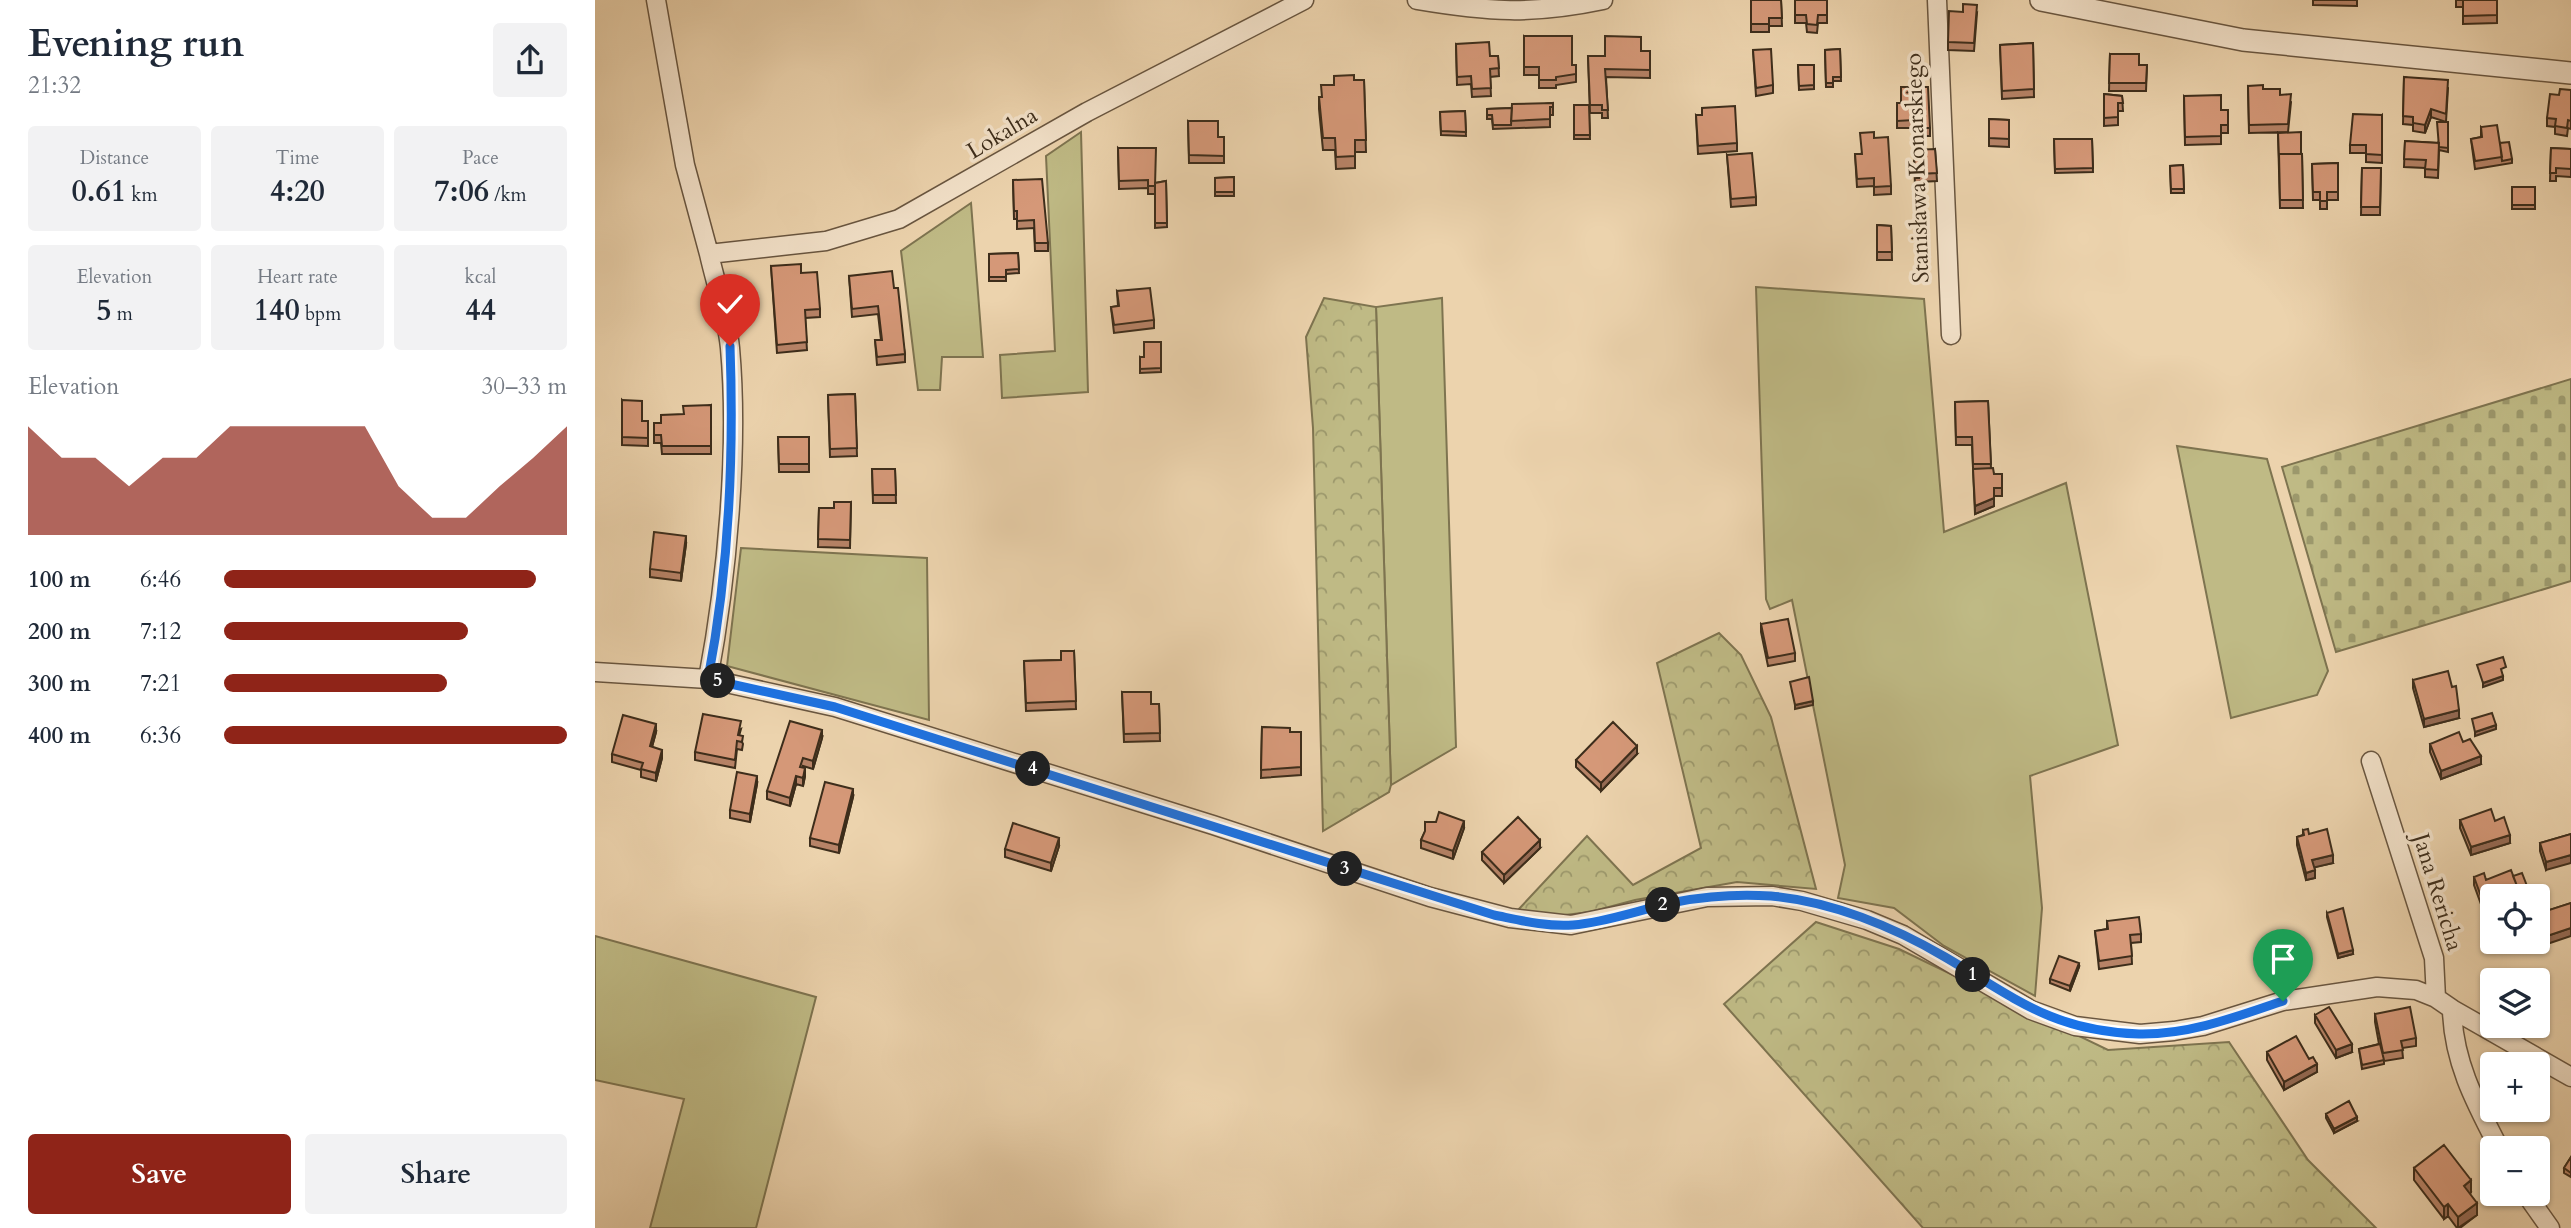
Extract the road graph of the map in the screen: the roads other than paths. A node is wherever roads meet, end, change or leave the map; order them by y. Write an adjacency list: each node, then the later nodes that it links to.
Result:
1 (656, 0): 8 (street)
2 (1304, 0): 8 (street, Lokalna)
3 (1417, 0): 4 (street)
4 (1603, 0)
5 (1937, 0): 9 (street, Stanisława Konarskiego)
6 (2041, 0): 7 (street)
7 (2571, 73)
8 (709, 254): 11 (street)
9 (1951, 335)
10 (595, 672): 11 (street)
11 (708, 679): 13 (street)
12 (2371, 761): 13 (street, Jana Rericha)
13 (2436, 998): 14 (street)
14 (2452, 1009): 15 (street); 16 (street)
15 (2571, 1077)
16 (2493, 1136)
17 (2534, 1206): 18 (street)
18 (2550, 1228)

